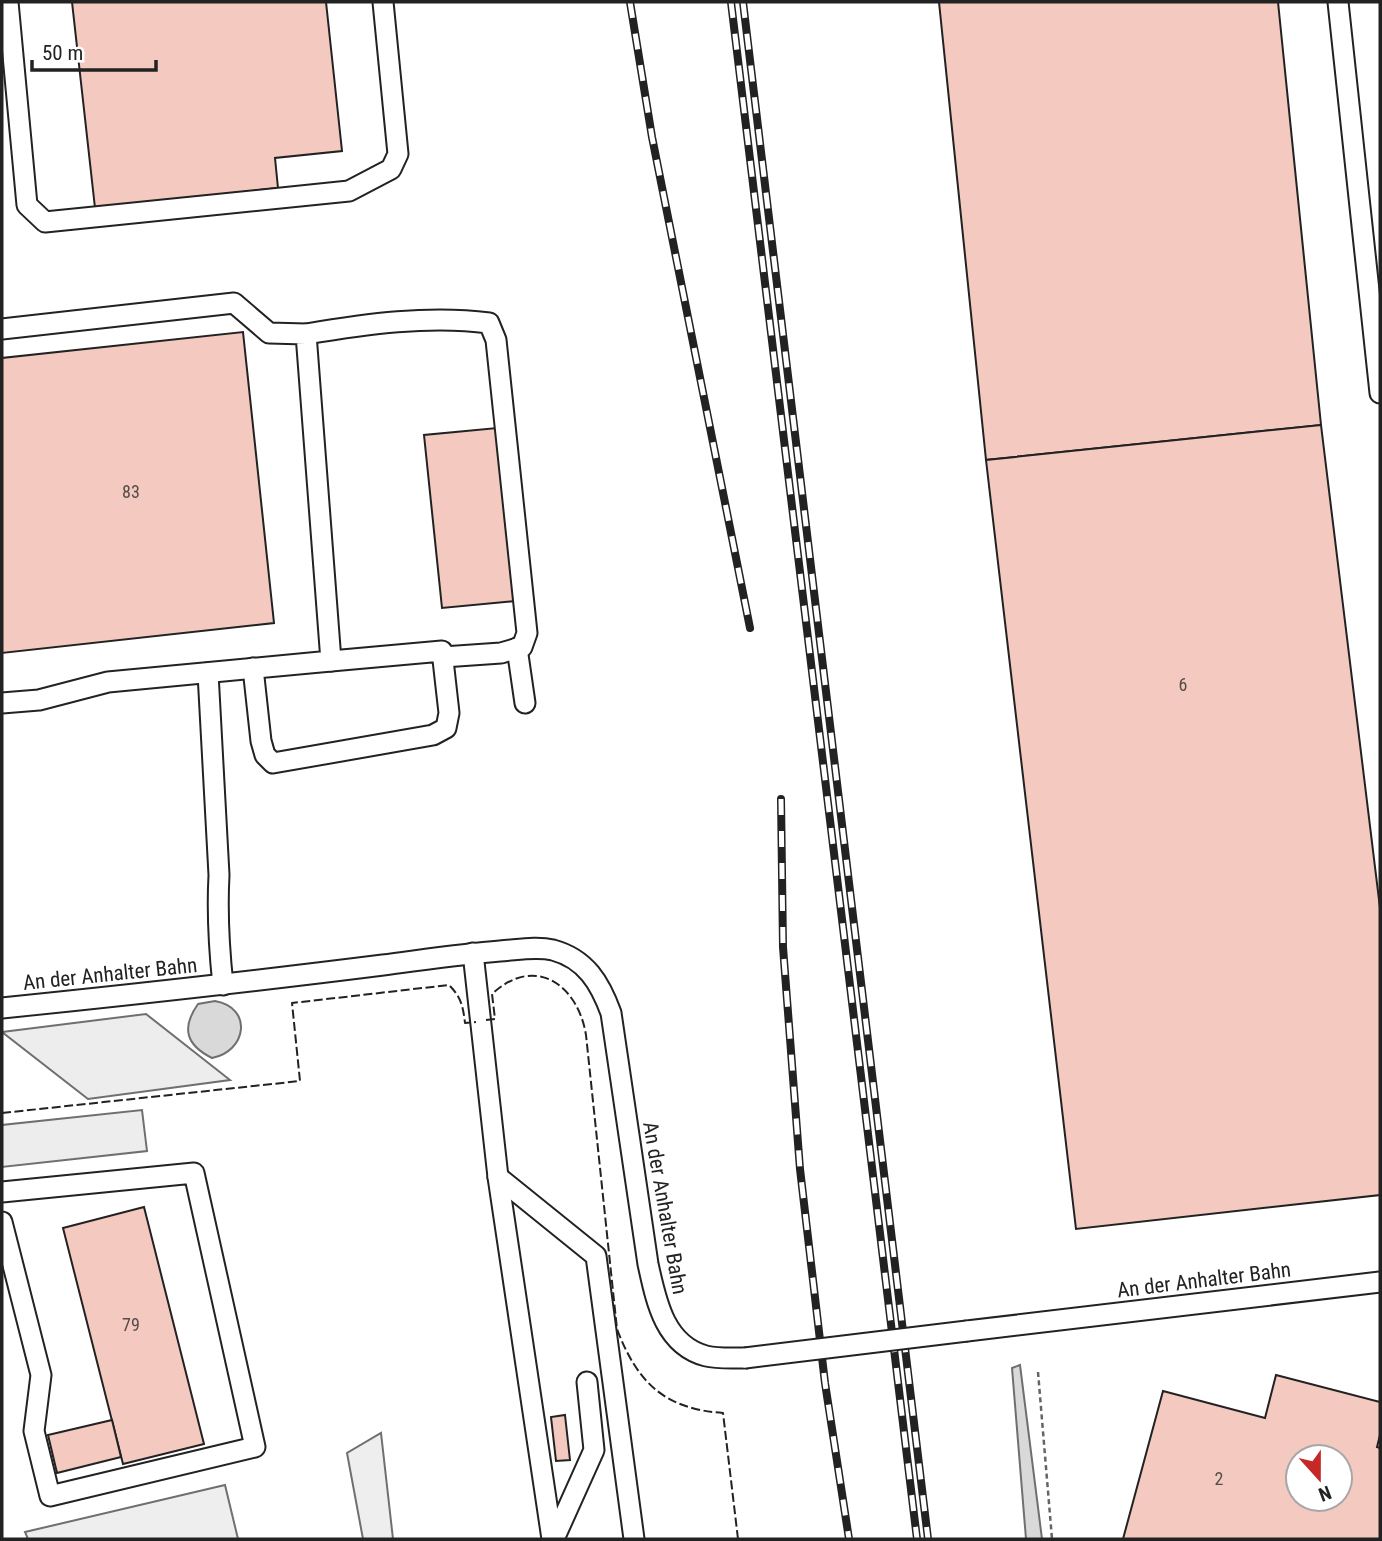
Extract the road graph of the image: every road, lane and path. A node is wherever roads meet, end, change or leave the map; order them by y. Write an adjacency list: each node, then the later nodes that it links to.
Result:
1 (8, 2): 4 (street)
2 (383, 2): 4 (street)
3 (1339, 2): 7 (street)
4 (9, 86)
5 (2, 329): 6 (street)
6 (306, 334): 8 (street); 10 (street)
7 (1380, 393)
8 (517, 648): 9 (street); 14 (street)
9 (443, 657): 10 (street); 11 (street)
10 (331, 662): 11 (street)
11 (253, 668): 12 (street)
12 (208, 673): 13 (street); 16 (street)
13 (2, 703)
14 (525, 703)
15 (473, 953): 16 (street, An der Anhalter Bahn); 18 (street); 21 (street, An der Anhalter Bahn, bridge)
16 (223, 985): 17 (street, An der Anhalter Bahn)
17 (2, 1008)
18 (498, 1177): 24 (street); 25 (street)
19 (2, 1192): 20 (street)
20 (2, 1223)
21 (1380, 1282)
22 (1038, 1371): 26 (path)
23 (587, 1381): 24 (street)
24 (553, 1539)
25 (634, 1539)
26 (1052, 1539)

